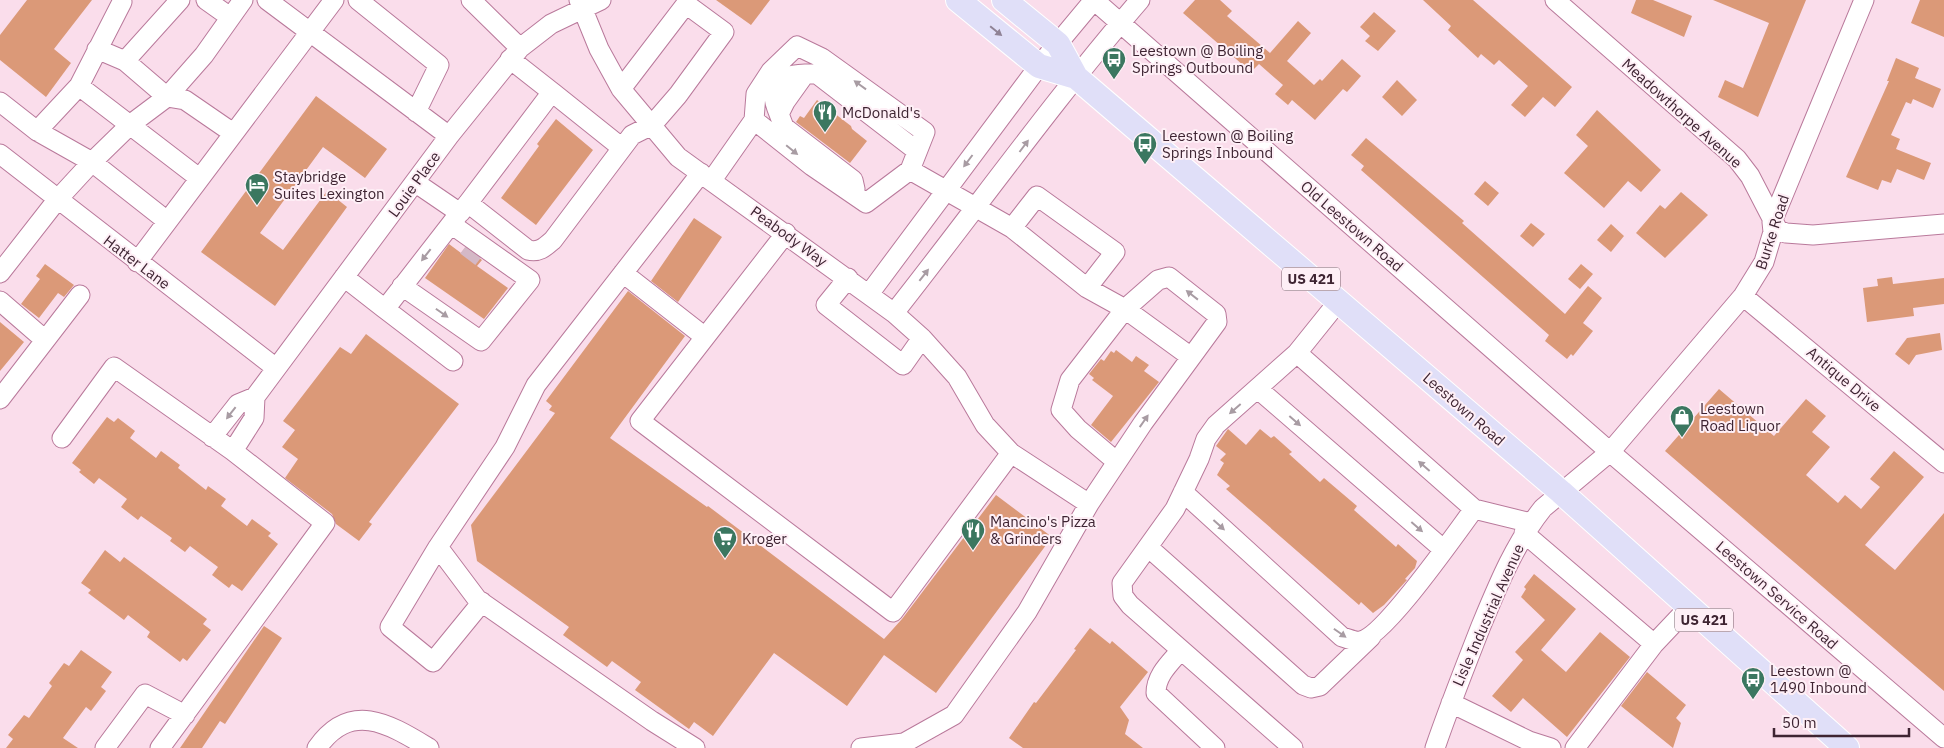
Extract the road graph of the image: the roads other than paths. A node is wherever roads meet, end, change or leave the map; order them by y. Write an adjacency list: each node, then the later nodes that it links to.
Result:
1 (180, 0): 23 (street)
2 (206, 0): 17 (street)
3 (243, 0): 17 (street)
4 (267, 0): 19 (street)
5 (334, 0): 19 (street)
6 (358, 0): 31 (street)
7 (471, 0): 22 (street)
8 (601, 0): 16 (street, Louie Place)
9 (958, 0): 24 (main road, Leestown Road / US 421, one-way to 24)
10 (1004, 0): 20 (main road, Leestown Road / US 421)
11 (1094, 0): 18 (street, Old Leestown Road); 20 (street)
12 (1140, 0): 18 (street)
13 (1555, 0): 51 (street, Meadowthorpe Avenue)
14 (1864, 0): 51 (street, Burke Road)
15 (122, 2): 21 (street)
16 (581, 4): 22 (street, Louie Place); 27 (street, Peabody Way)
17 (230, 17): 29 (street)
18 (1121, 22): 25 (street); 84 (street, Old Leestown Road)
19 (310, 32): 31 (street); 36 (street)
20 (1058, 44): 24 (street); 25 (main road, Leestown Road / US 421)
21 (97, 49): 23 (street); 26 (street)
22 (515, 53): 28 (street); 37 (street, Louie Place)
23 (125, 61): 29 (street)
24 (1039, 66): 25 (main road, Leestown Road / US 421); 46 (street, one-way to 46)
25 (1076, 77): 49 (street, one-way to 25); 67 (main road, Leestown Road / US 421)
26 (79, 86): 33 (street); 35 (street)
27 (621, 89): 34 (street, Peabody Way); 34 (street)
28 (552, 92): 38 (street); 52 (street)
29 (167, 97): 33 (street); 36 (street)
30 (0, 102): 35 (street)
31 (416, 112): 37 (street)
32 (754, 120): 39 (street, one-way to 32); 43 (street); 47 (street, one-way to 47)
33 (131, 124): 41 (street); 44 (street)
34 (652, 125): 38 (street); 43 (street, Peabody Way)
35 (37, 131): 41 (street)
36 (233, 134): 44 (street)
37 (449, 136): 45 (street, Louie Place)
38 (622, 148): 52 (street)
39 (917, 151): 42 (street); 47 (street)
40 (0, 154): 48 (street, Hatter Lane)
41 (92, 162): 48 (street); 50 (street)
42 (910, 170): 46 (street); 47 (street)
43 (706, 177): 55 (street, Peabody Way); 57 (street)
44 (200, 178): 50 (street)
45 (416, 182): 52 (street); 59 (street, Louie Place)
46 (947, 190): 49 (street); 64 (street)
47 (856, 196)
48 (57, 200): 56 (street, Hatter Lane); 58 (street)
49 (976, 210): 54 (street); 70 (street, one-way to 49)
50 (167, 222): 56 (street)
51 (1772, 222): 53 (street); 65 (street, Burke Road)
52 (461, 223): 61 (street, one-way to 61); 61 (street, one-way to 52)
53 (1944, 224)
54 (1012, 228): 62 (street); 62 (street)
55 (786, 234): 60 (street, Peabody Way); 71 (street)
56 (137, 262): 77 (street, Hatter Lane)
57 (623, 273): 71 (street); 93 (street)
58 (0, 274)
59 (344, 278): 69 (street); 77 (street, Louie Place)
60 (848, 278): 64 (street, Peabody Way); 72 (street)
61 (402, 286): 69 (street)
62 (1088, 288): 68 (street)
63 (80, 294): 73 (street)
64 (869, 294): 70 (street, Peabody Way)
65 (1743, 296): 84 (street, Burke Road); 87 (street, Antique Drive)
66 (0, 301): 73 (street)
67 (1338, 302): 74 (street); 89 (main road, Leestown Road / US 421)
68 (1125, 309): 75 (street); 75 (street, one-way to 68); 86 (street)
69 (386, 310): 76 (street)
70 (894, 313): 72 (street, Peabody Way)
71 (705, 337): 85 (street)
72 (922, 338): 85 (street, Peabody Way)
73 (45, 340): 80 (street)
74 (1297, 353): 78 (street); 91 (street, one-way to 74)
75 (1191, 357): 86 (street, one-way to 75)
76 (453, 361)
77 (276, 368): 79 (street, Louie Place)
78 (1258, 389): 88 (street, one-way to 88); 95 (street, one-way to 95)
79 (255, 397): 81 (street, one-way to 81); 83 (street)
80 (0, 399)
81 (212, 437): 82 (street); 83 (street)
82 (62, 438)
83 (233, 451): 102 (street)
84 (1610, 452): 89 (street, Burke Road); 103 (street, Leestown Service Road)
85 (1010, 453): 90 (street, Peabody Way)
86 (1117, 462): 90 (street)
87 (1944, 463)
88 (1183, 492): 94 (street); 98 (street, one-way to 98)
89 (1561, 492): 92 (street, Lisle Industrial Avenue); 97 (main road, Leestown Road / US 421)
90 (1089, 504): 109 (street)
91 (1474, 509): 92 (street); 95 (street)
92 (1528, 528): 99 (street); 101 (street, Lisle Industrial Avenue)
93 (438, 547): 96 (street); 96 (street)
94 (1148, 547): 98 (street); 100 (street)
95 (1444, 550): 98 (street)
96 (482, 602): 108 (street)
97 (1689, 607): 99 (street); 115 (main road, Leestown Road / US 421)
98 (1372, 636)
99 (1654, 644): 114 (street)
100 (1181, 650): 110 (street); 111 (street)
101 (1450, 702): 112 (street, Lisle Industrial Avenue); 113 (street)
102 (185, 714): 104 (street); 105 (street)
103 (1944, 738)
104 (105, 748)
105 (160, 748)
106 (318, 748): 107 (street)
107 (429, 748)
108 (695, 748)
109 (861, 748)
110 (1215, 748)
111 (1293, 748)
112 (1434, 748)
113 (1552, 748)
114 (1575, 748)
115 (1847, 748)

